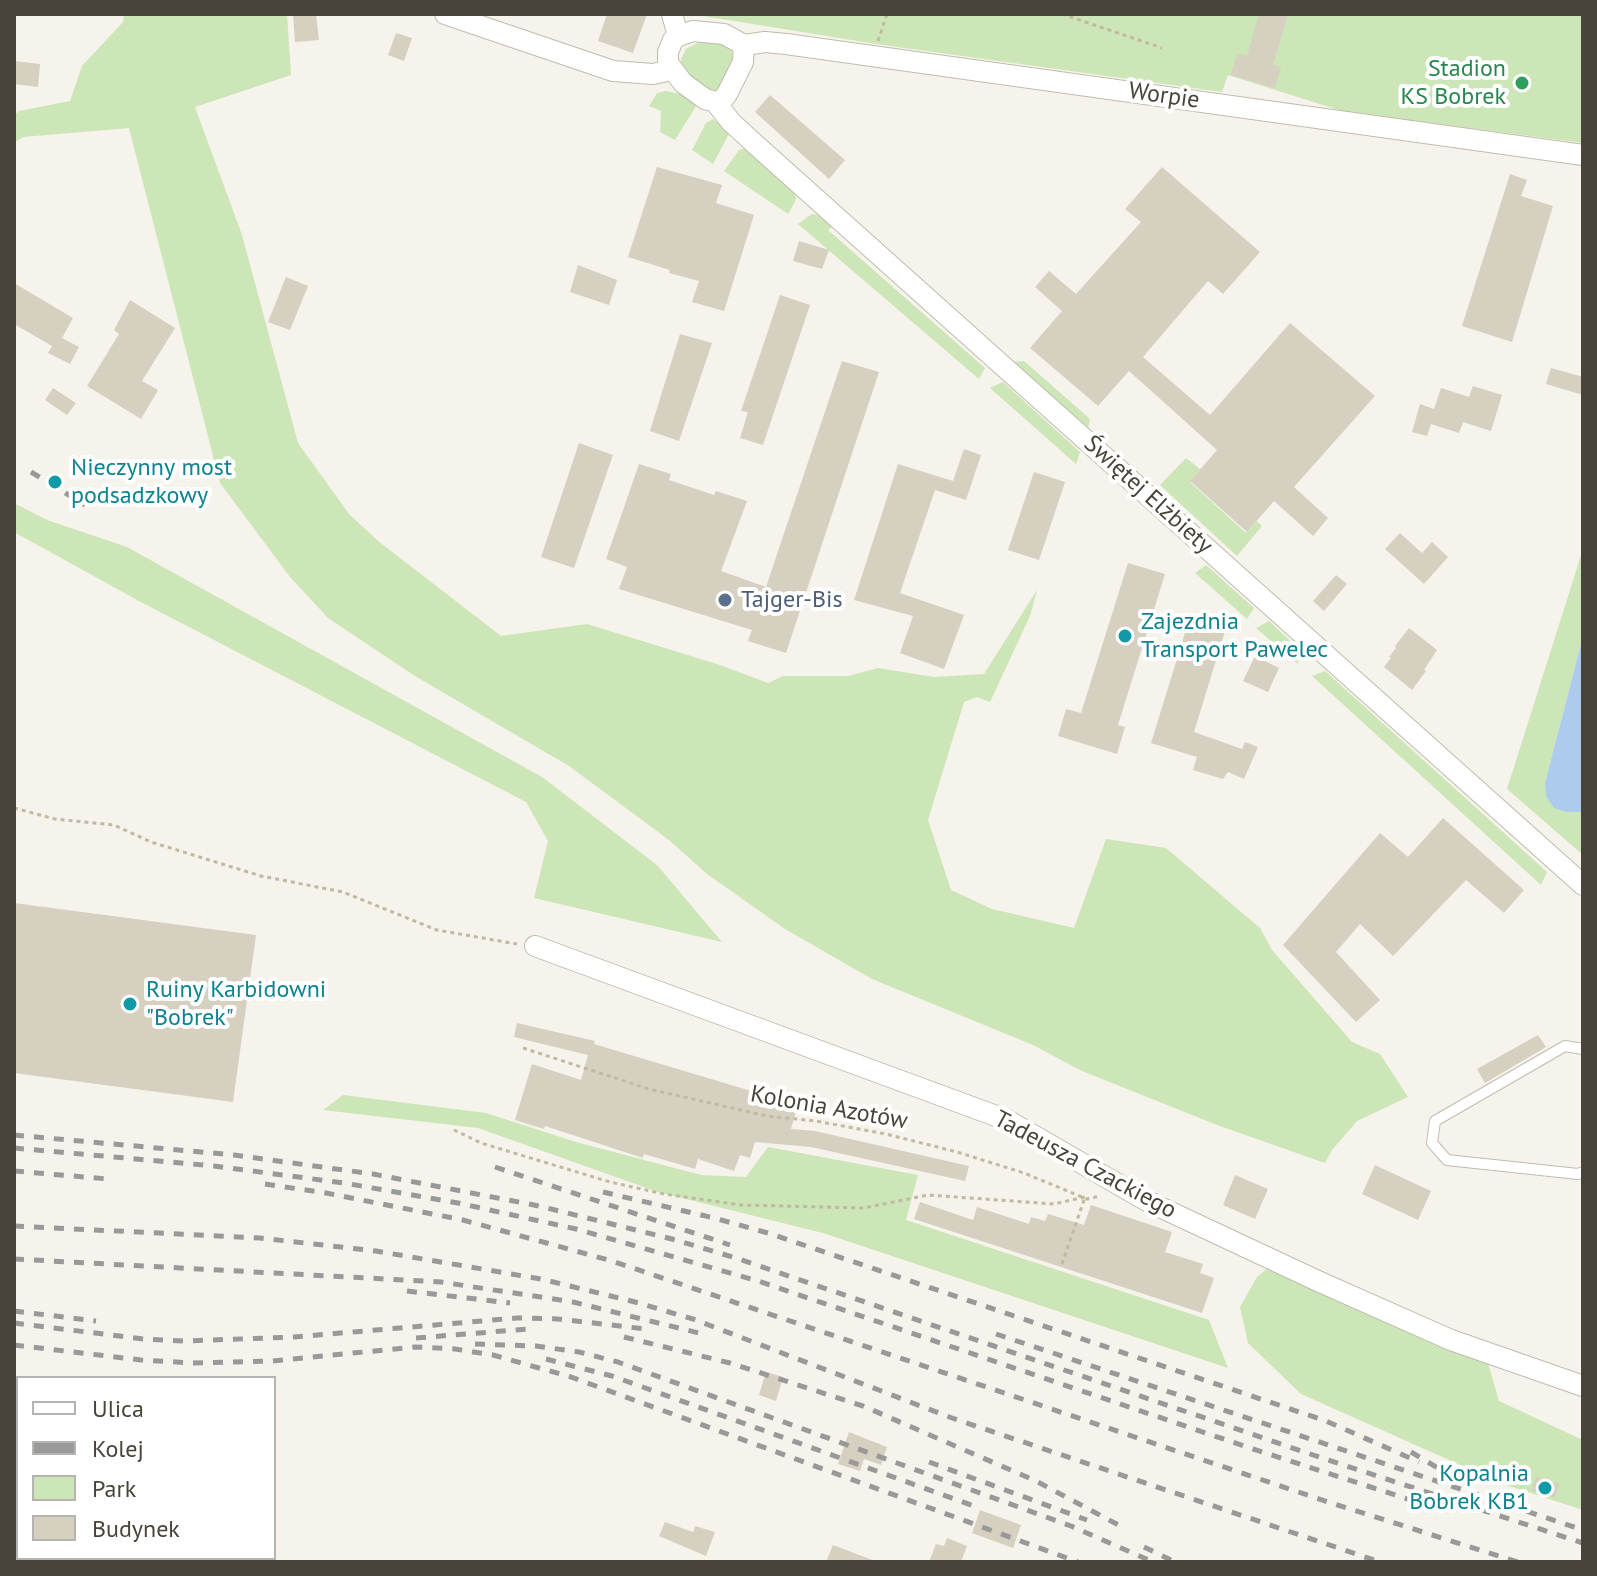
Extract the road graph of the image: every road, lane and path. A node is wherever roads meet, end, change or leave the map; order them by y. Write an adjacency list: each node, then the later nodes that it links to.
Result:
1 (672, 14): 5 (street)
2 (887, 14): 8 (path)
3 (1062, 14): 7 (path)
4 (454, 16): 9 (street)
5 (678, 36): 6 (street); 9 (street)
6 (744, 45): 8 (street, Worpie); 10 (street)
7 (1162, 48)
8 (873, 56): 11 (street, Worpie)
9 (671, 70): 10 (street)
10 (716, 103): 13 (street, Świętej Elżbiety)
11 (1583, 155)
12 (14, 808): 14 (path)
13 (1583, 885)
14 (535, 946): 19 (street, Tadeusza Czackiego)
15 (523, 1048): 20 (path, Kolonia Azotów)
16 (1583, 1049): 18 (lane)
17 (454, 1130): 20 (path)
18 (1583, 1172)
19 (1127, 1189): 20 (path); 22 (street, Tadeusza Czackiego)
20 (1085, 1197): 21 (path)
21 (1062, 1264)
22 (1583, 1386)

